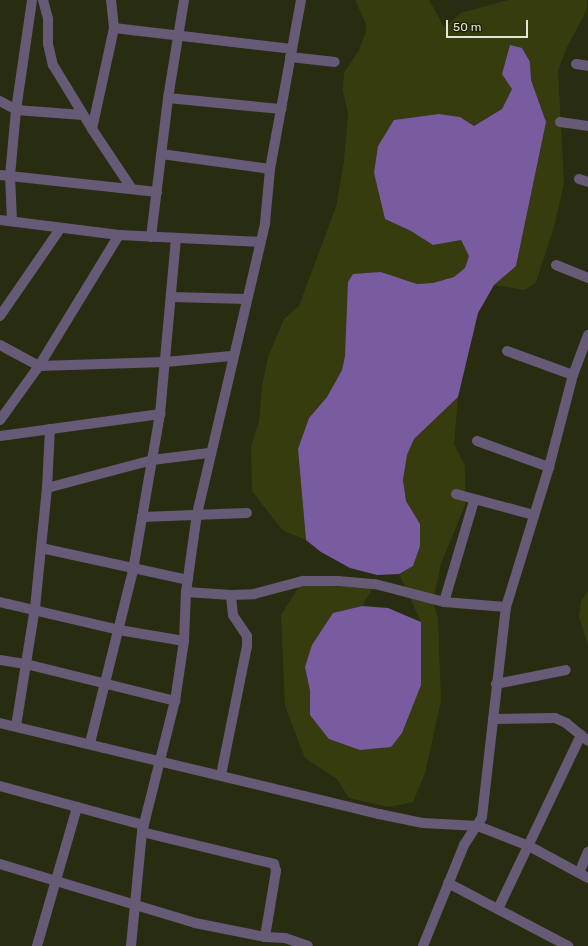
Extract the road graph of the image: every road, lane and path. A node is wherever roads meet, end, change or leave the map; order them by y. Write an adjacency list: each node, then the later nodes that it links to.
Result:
1 (32, 0): 17 (street)
2 (42, 0): 18 (street)
3 (111, 0): 8 (street)
4 (176, 0): 7 (street)
5 (184, 0): 7 (street)
6 (301, 0): 10 (street)
7 (182, 19): 9 (street)
8 (114, 28): 9 (street); 21 (street)
9 (179, 34): 10 (street); 14 (street)
10 (291, 53): 11 (street); 16 (street)
11 (335, 62)
12 (576, 64): 13 (street)
13 (588, 66)
14 (168, 98): 16 (street); 22 (street)
15 (0, 101): 17 (street)
16 (281, 109): 23 (street)
17 (16, 110): 18 (street); 24 (street)
18 (83, 115): 21 (street)
19 (560, 122): 20 (street)
20 (588, 126)
21 (92, 130): 25 (street)
22 (161, 154): 23 (street); 26 (street)
23 (270, 169): 33 (street)
24 (5, 175): 25 (street); 28 (street)
25 (132, 189): 26 (street)
26 (156, 192): 31 (street)
27 (0, 220): 28 (street)
28 (12, 221): 29 (street)
29 (60, 229): 30 (street); 38 (street)
30 (119, 235): 31 (street); 44 (street)
31 (151, 237): 32 (street)
32 (176, 238): 33 (street); 36 (street)
33 (261, 242): 37 (street)
34 (556, 265): 35 (street)
35 (588, 278)
36 (171, 297): 37 (street); 43 (street)
37 (247, 299): 42 (street)
38 (0, 316)
39 (588, 335): 45 (street)
40 (0, 345): 44 (street)
41 (507, 351): 45 (street)
42 (232, 356): 43 (street); 51 (street)
43 (165, 362): 44 (street); 46 (street)
44 (39, 366): 47 (street)
45 (573, 376): 53 (street)
46 (160, 414): 48 (street); 52 (street)
47 (0, 420)
48 (50, 429): 49 (street); 54 (street)
49 (0, 436)
50 (477, 441): 53 (street)
51 (209, 453): 52 (street); 58 (street)
52 (152, 460): 54 (street); 60 (street)
53 (549, 467): 59 (street)
54 (47, 488): 61 (street)
55 (456, 494): 56 (street)
56 (474, 501): 59 (street); 67 (street)
57 (247, 513): 58 (street)
58 (197, 514): 60 (street); 63 (street)
59 (534, 515): 68 (street)
60 (142, 517): 62 (street)
61 (40, 548): 62 (street); 69 (street)
62 (133, 570): 63 (street); 70 (street)
63 (188, 580): 64 (street)
64 (186, 592): 65 (street); 71 (street)
65 (231, 595): 67 (street); 84 (street)
66 (0, 602): 69 (street)
67 (444, 602): 68 (street)
68 (506, 606): 75 (street)
69 (35, 608): 70 (street); 73 (street)
70 (119, 630): 71 (street); 76 (street)
71 (184, 641): 77 (street)
72 (0, 660): 73 (street)
73 (26, 664): 76 (street); 80 (street)
74 (566, 670): 75 (street)
75 (496, 684): 78 (street)
76 (106, 685): 77 (street); 82 (street)
77 (175, 701): 83 (street)
78 (493, 719): 81 (street); 87 (street)
79 (0, 723): 80 (street)
80 (16, 726): 82 (street)
81 (584, 738): 89 (street)
82 (90, 743): 83 (street)
83 (161, 760): 84 (street); 88 (street)
84 (221, 775): 87 (street)
85 (0, 786): 86 (street)
86 (77, 807): 88 (street); 94 (street)
87 (478, 826): 89 (street); 95 (street)
88 (143, 829): 96 (street); 98 (street)
89 (530, 846): 92 (street); 97 (street)
90 (588, 852): 92 (street)
91 (0, 864): 94 (street)
92 (579, 873): 93 (street)
93 (588, 878)
94 (55, 880): 96 (street); 99 (street)
95 (448, 883): 97 (street); 102 (street)
96 (135, 904): 98 (street); 100 (street)
97 (498, 909): 103 (street)
98 (265, 937): 101 (street)
99 (37, 946)
100 (131, 946)
101 (308, 946)
102 (423, 946)
103 (568, 946)

